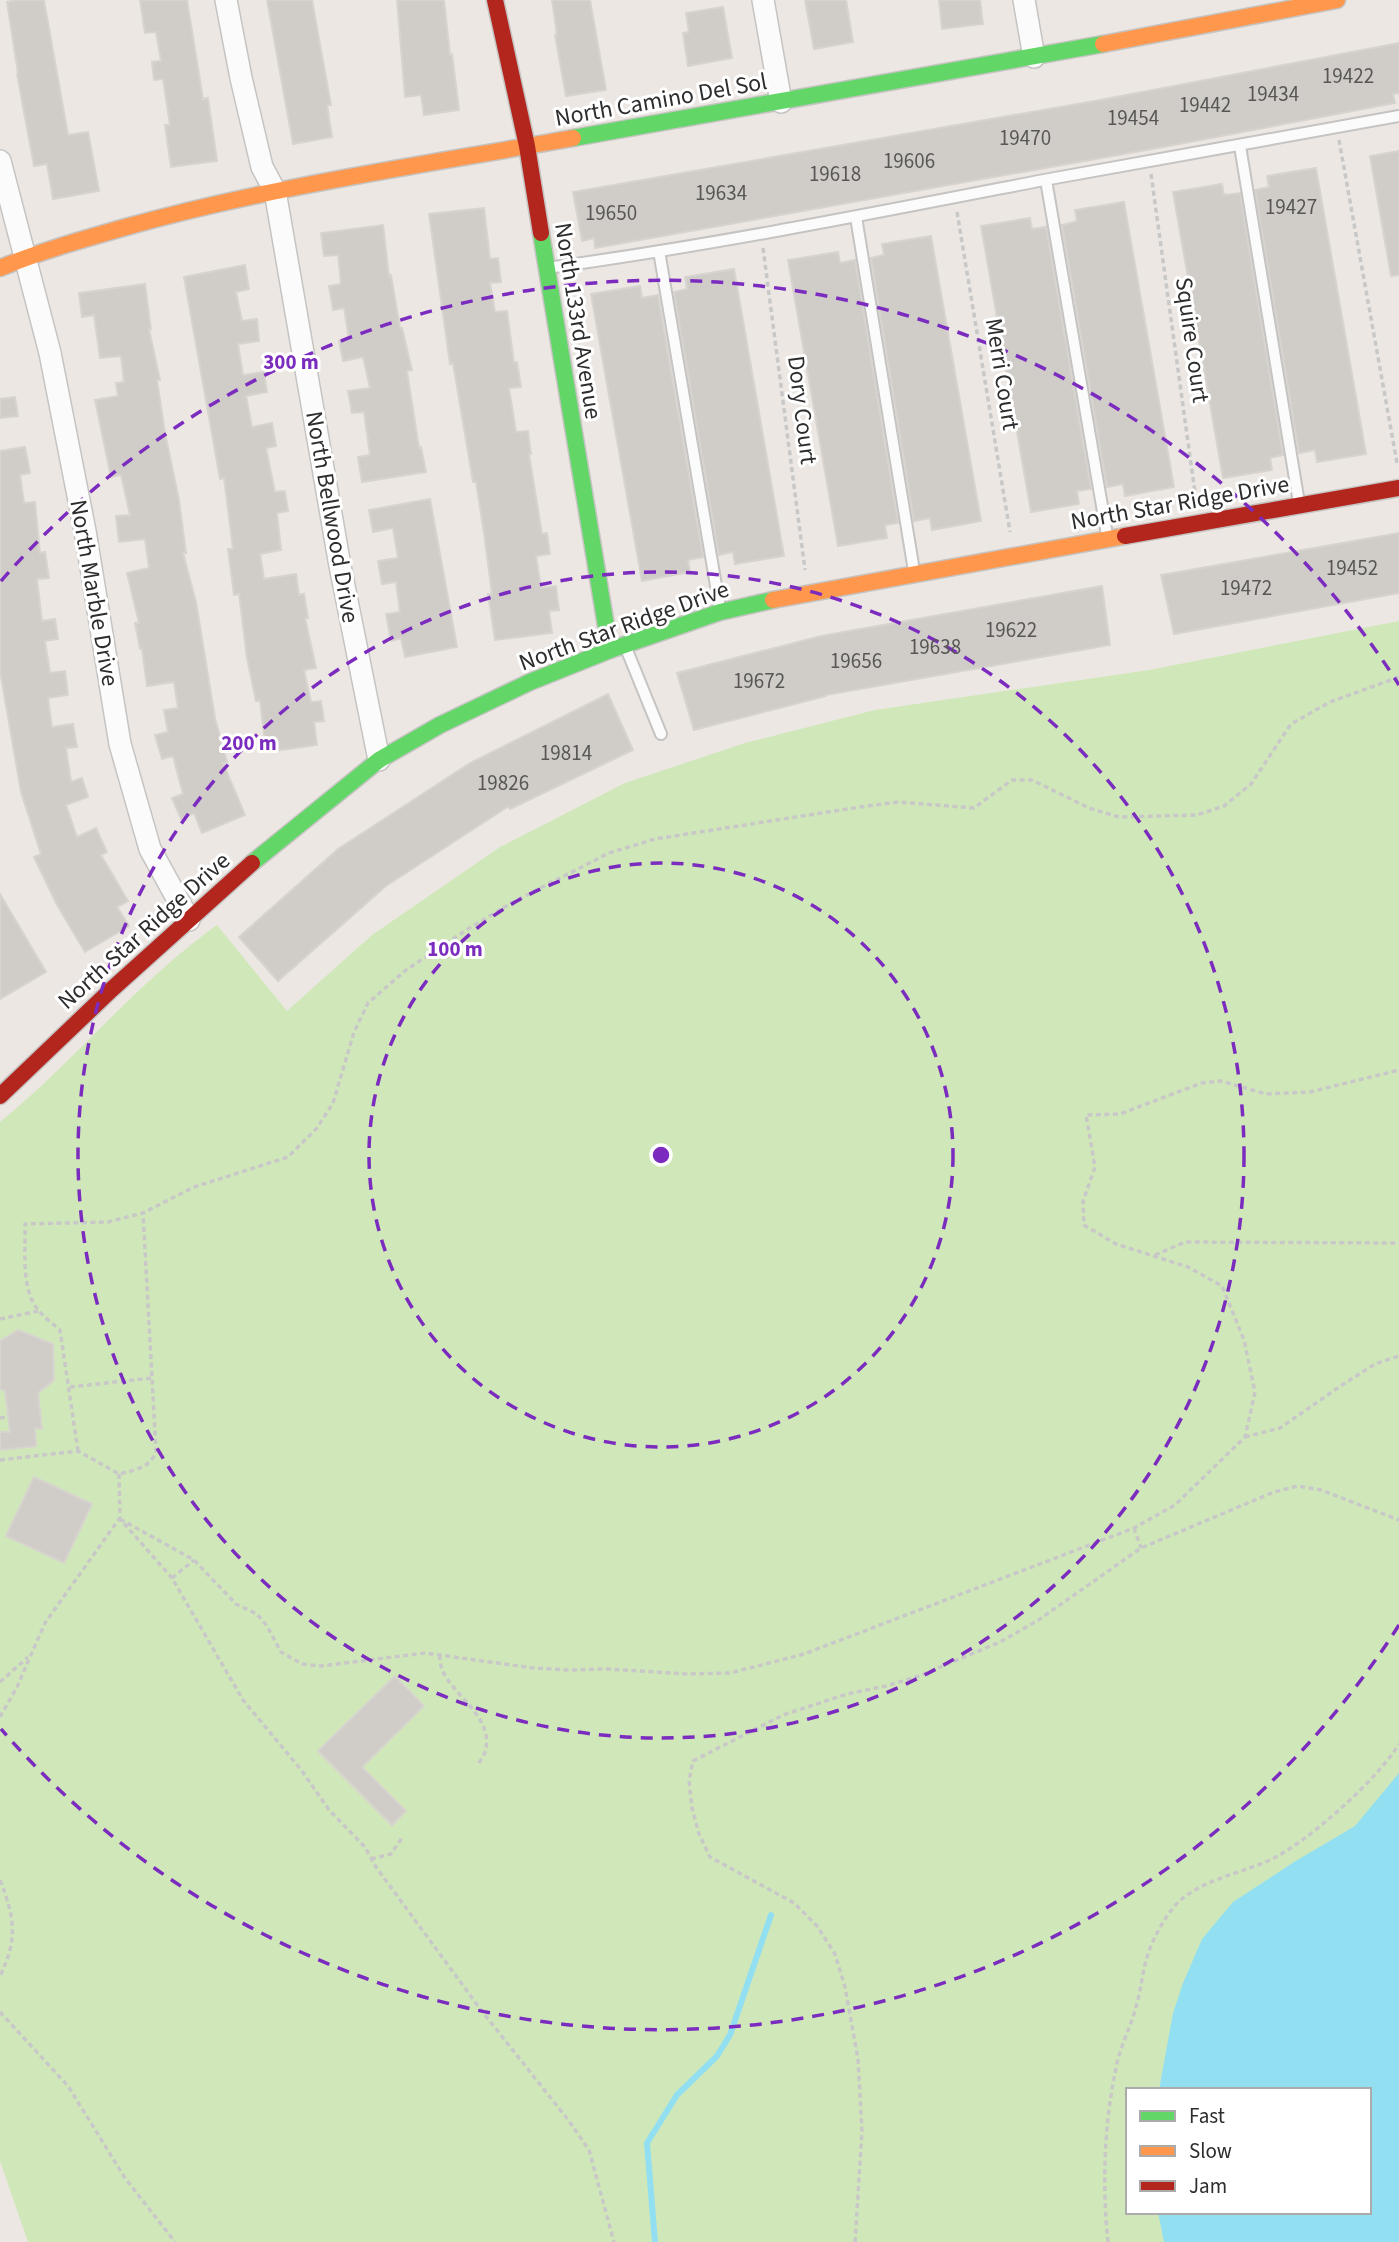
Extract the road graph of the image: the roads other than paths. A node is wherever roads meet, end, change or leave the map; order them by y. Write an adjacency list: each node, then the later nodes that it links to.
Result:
1 (226, 0): 14 (street, North Bellwood Drive)
2 (495, 0): 10 (street, North 133rd Avenue)
3 (763, 0): 8 (street)
4 (1024, 0): 7 (street)
5 (1336, 0): 6 (street, North Camino Del Sol)
6 (1272, 6): 7 (street, North Camino Del Sol)
7 (1034, 57): 8 (street, North Camino Del Sol)
8 (781, 102): 10 (street, North Camino Del Sol)
9 (1399, 116): 11 (lane)
10 (527, 146): 14 (street, North Camino Del Sol); 19 (street, North 133rd Avenue)
11 (1240, 146): 13 (lane); 21 (lane)
12 (0, 161): 17 (street, North Marble Drive)
13 (1046, 180): 15 (lane); 22 (lane)
14 (275, 191): 17 (street, North Camino Del Sol); 27 (street, North Bellwood Drive)
15 (856, 217): 16 (lane); 23 (lane)
16 (659, 251): 19 (lane); 24 (lane)
17 (26, 257): 18 (street, North Camino Del Sol); 28 (street, North Marble Drive)
18 (0, 268)
19 (546, 268): 25 (street, North 133rd Avenue)
20 (1399, 488): 21 (street, North Star Ridge Drive)
21 (1300, 505): 22 (street, North Star Ridge Drive)
22 (1107, 538): 23 (street, North Star Ridge Drive)
23 (914, 573): 24 (street, North Star Ridge Drive)
24 (720, 612): 25 (street, North Star Ridge Drive)
25 (617, 648): 26 (lane); 27 (street, North Star Ridge Drive)
26 (661, 734)
27 (379, 760): 28 (street, North Star Ridge Drive)
28 (189, 920): 29 (street, North Star Ridge Drive)
29 (3, 1089)

